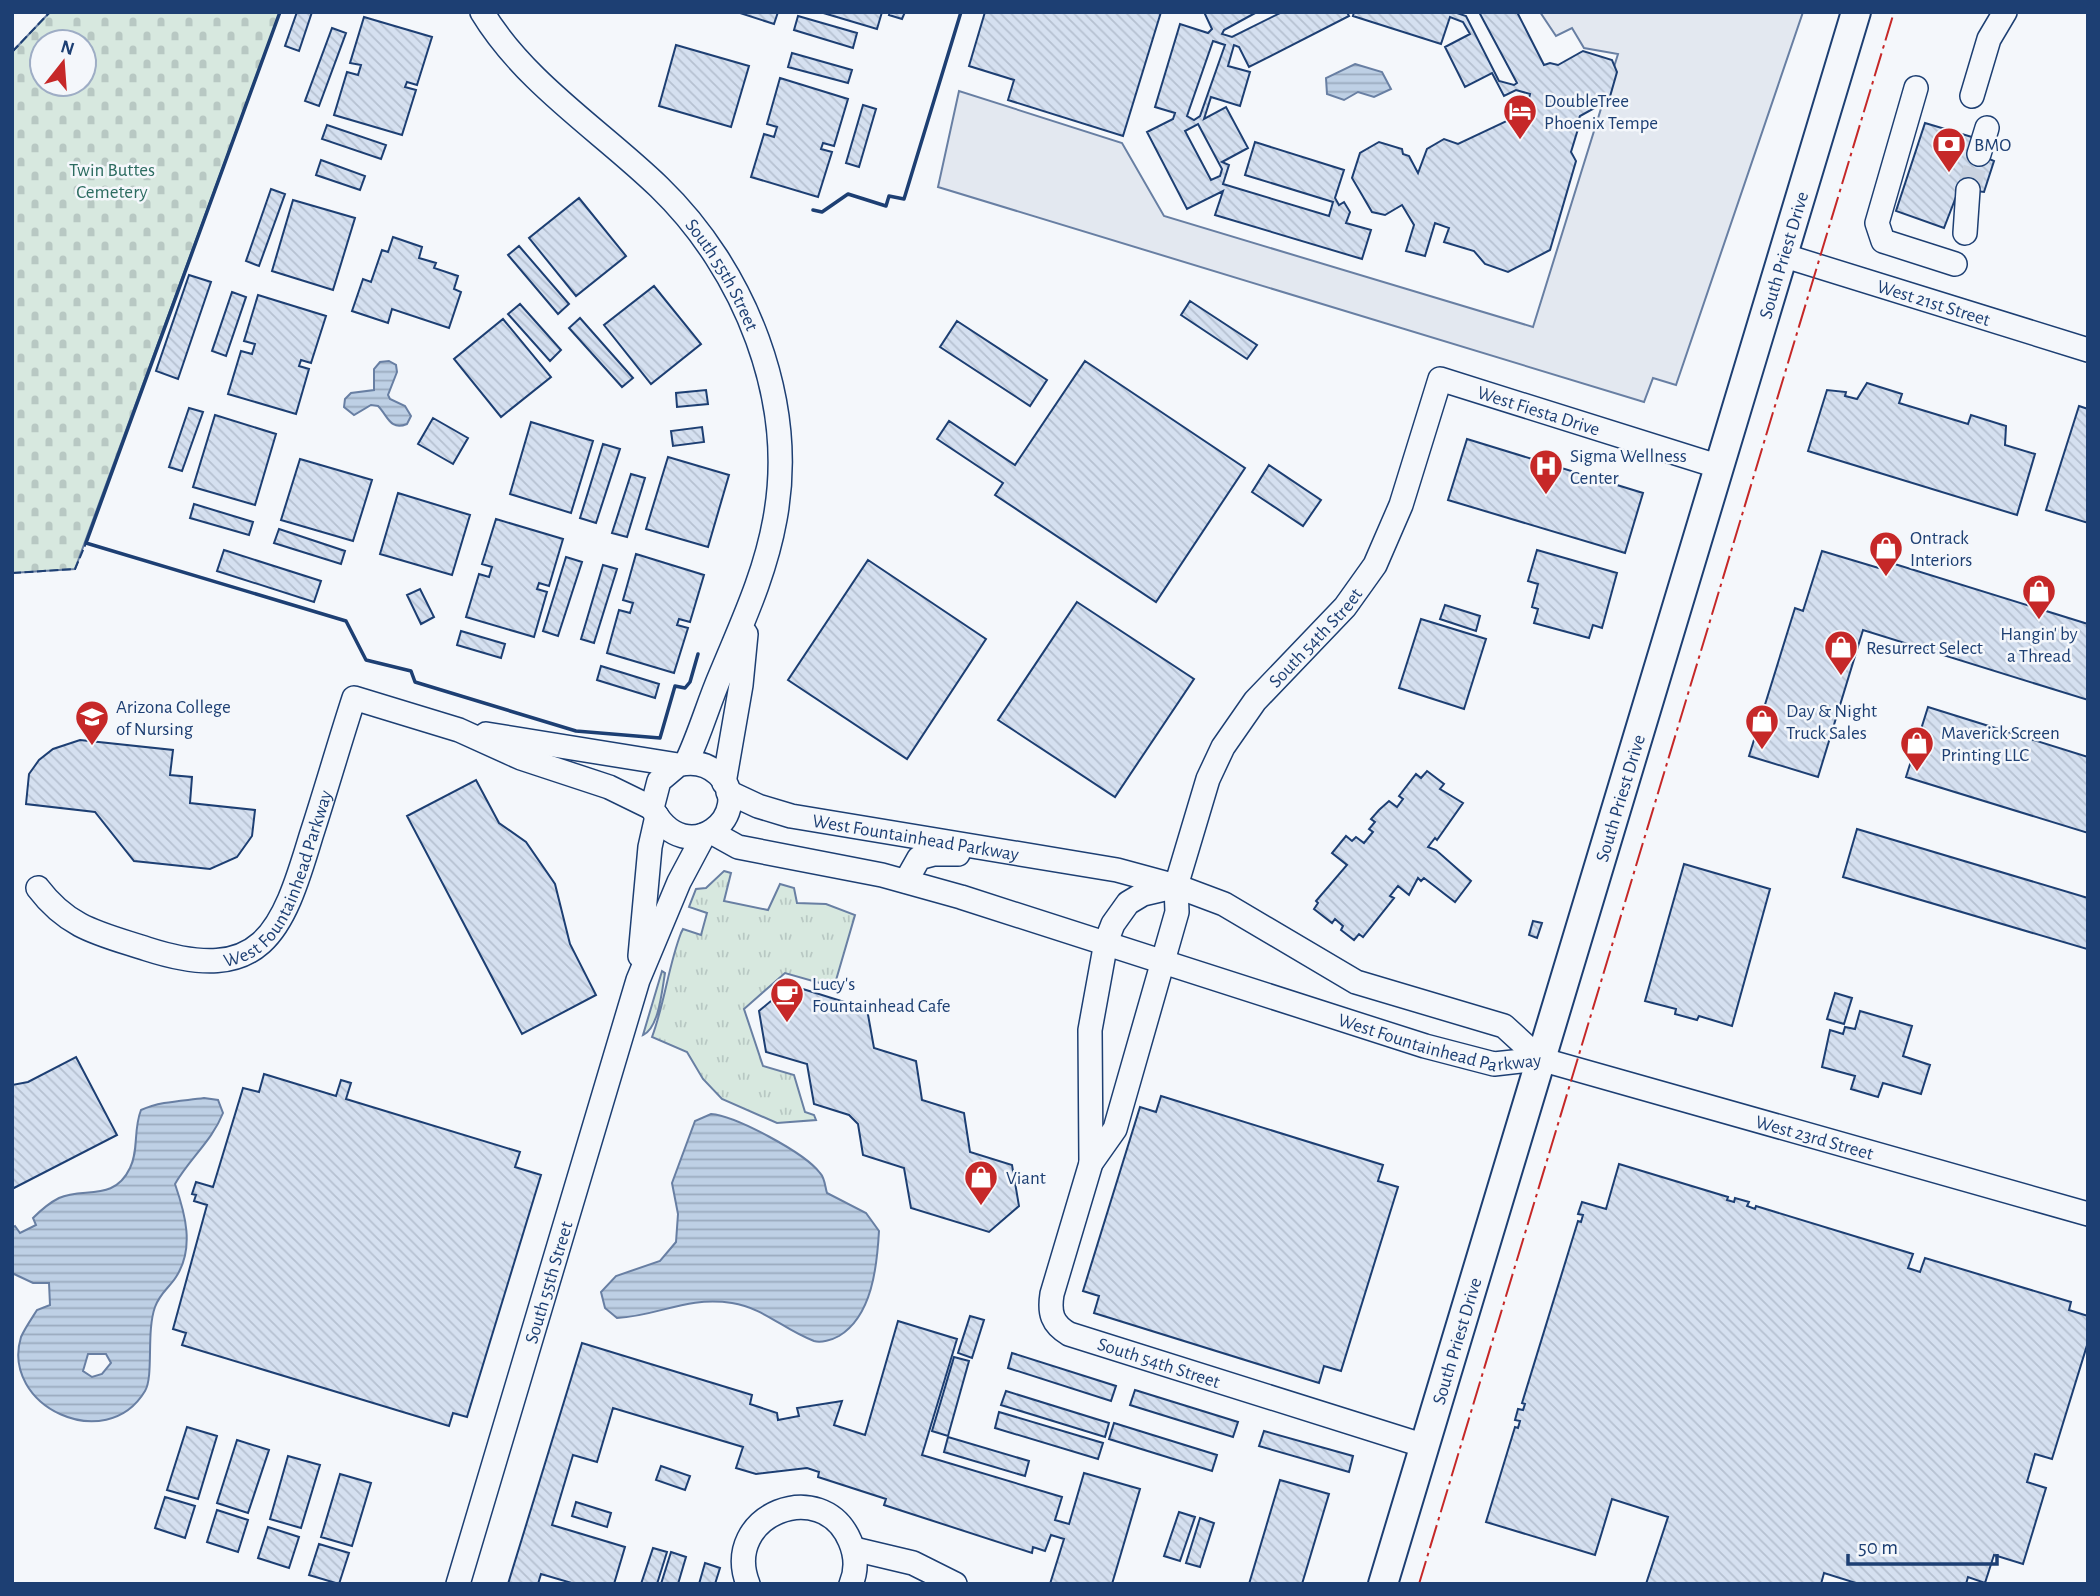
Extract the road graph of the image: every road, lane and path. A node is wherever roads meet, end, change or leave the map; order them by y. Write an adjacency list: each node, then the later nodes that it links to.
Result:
1 (482, 12): 15 (street, South 55th Street)
2 (1856, 12): 10 (main road, South Priest Drive)
3 (2005, 12): 5 (street)
4 (1916, 88): 11 (street)
5 (1972, 96)
6 (1987, 128): 7 (street)
7 (1979, 154)
8 (1968, 190): 9 (street)
9 (1965, 233)
10 (1782, 255): 12 (street, West 21st Street); 14 (main road, South Priest Drive)
11 (1955, 264)
12 (2088, 350)
13 (1440, 379): 14 (street, West Fiesta Drive); 23 (street, South 54th Street)
14 (1717, 466): 28 (main road, South Priest Drive)
15 (748, 616): 17 (street, South 55th Street); 18 (street, South 55th Street)
16 (459, 730): 17 (street, West Fountainhead Parkway); 19 (street, West Fountainhead Parkway); 24 (street, West Fountainhead Parkway)
17 (682, 764): 18 (street); 19 (street)
18 (726, 788): 20 (street); 21 (street, West Fountainhead Parkway)
19 (655, 812): 20 (street); 27 (street, South 55th Street)
20 (708, 834): 22 (street, West Fountainhead Parkway); 27 (street, South 55th Street)
21 (999, 849): 22 (street); 23 (street, West Fountainhead Parkway)
22 (906, 881): 25 (street, West Fountainhead Parkway)
23 (1176, 886): 25 (street); 26 (street); 28 (street, West Fountainhead Parkway)
24 (38, 888)
25 (1106, 942): 26 (street, West Fountainhead Parkway); 29 (street, South 54th Street)
26 (1162, 961): 28 (street, West Fountainhead Parkway); 29 (street, South 54th Street)
27 (638, 980): 33 (street, South 55th Street)
28 (1540, 1059): 30 (street, West 23rd Street); 31 (main road, South Priest Drive)
29 (1091, 1163): 31 (street, South 54th Street)
30 (2088, 1214)
31 (1424, 1446): 37 (main road, South Priest Drive)
32 (853, 1549): 34 (street); 35 (street); 36 (street)
33 (457, 1584)
34 (748, 1584)
35 (851, 1584)
36 (955, 1584)
37 (1383, 1584)

